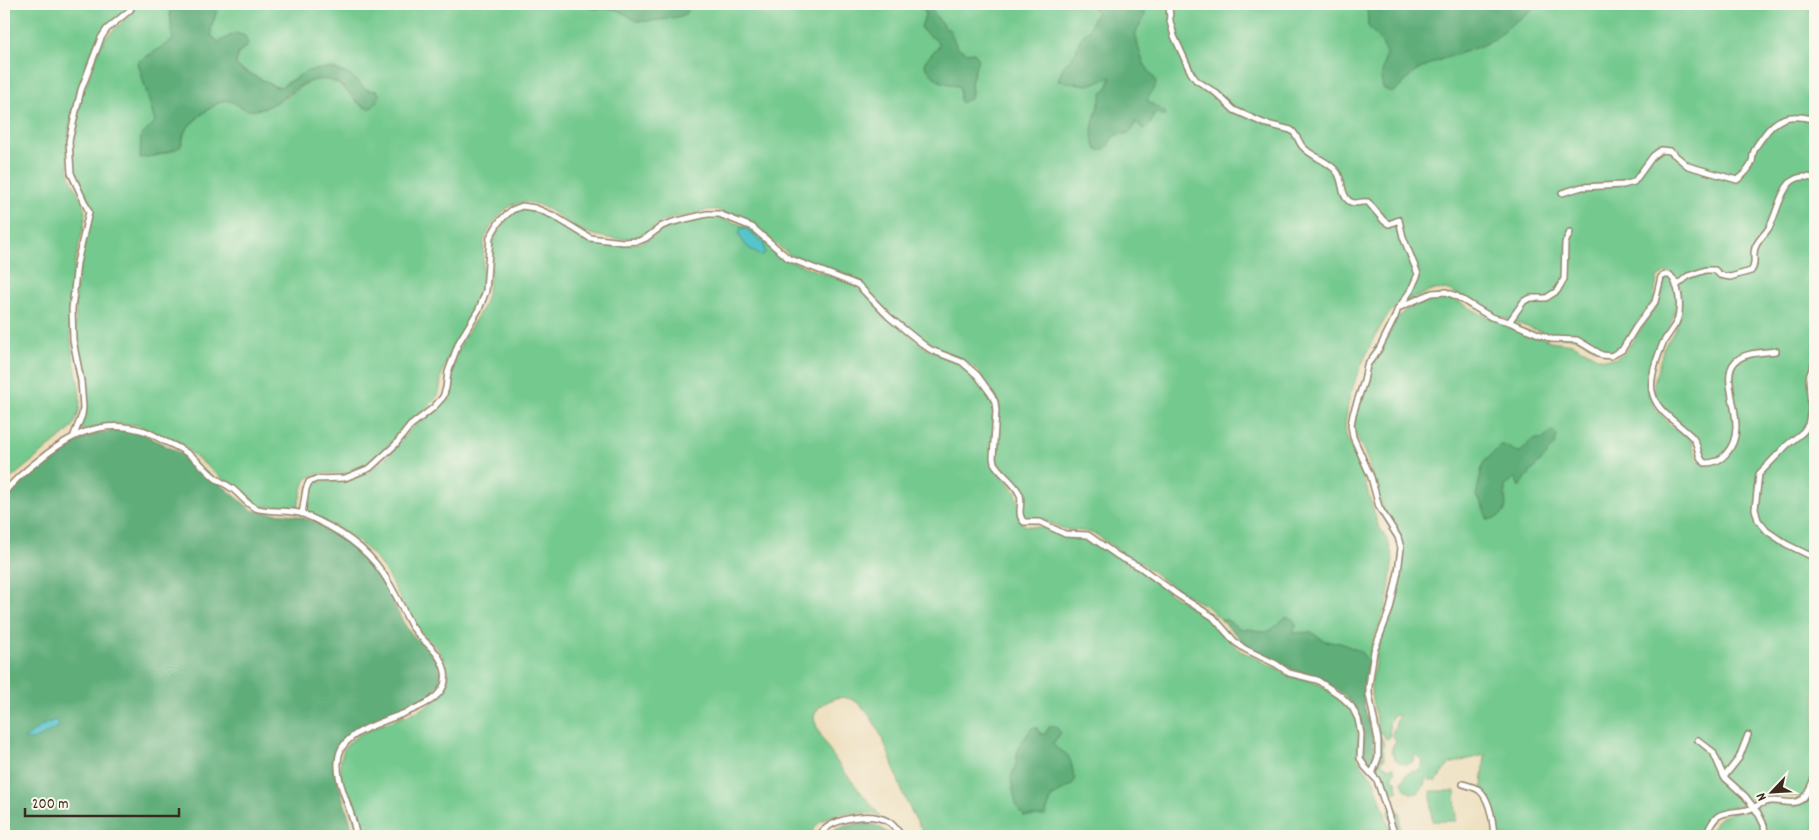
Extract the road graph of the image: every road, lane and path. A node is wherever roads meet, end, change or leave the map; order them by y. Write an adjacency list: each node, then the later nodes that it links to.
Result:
1 (133, 4): 12 (street)
2 (1169, 4): 8 (street)
3 (1815, 120): 5 (street)
4 (1815, 179): 7 (street)
5 (1562, 193)
6 (1570, 232): 9 (street)
7 (1676, 286): 9 (street); 10 (street)
8 (1398, 308): 9 (street); 18 (street)
9 (1509, 322)
10 (1776, 351)
11 (1815, 361): 15 (street)
12 (74, 435): 13 (street); 14 (street)
13 (4, 493)
14 (302, 514): 18 (street); 23 (street)
15 (1815, 558)
16 (1748, 735): 20 (street)
17 (1698, 740): 20 (street)
18 (1372, 774): 26 (street)
19 (1815, 776): 22 (street)
20 (1724, 777): 22 (street)
21 (1463, 784): 27 (street)
22 (1754, 807): 28 (street); 29 (street)
23 (356, 836)
24 (819, 836): 25 (street)
25 (902, 836)
26 (1394, 836)
27 (1494, 836)
28 (1706, 836)
29 (1766, 836)

